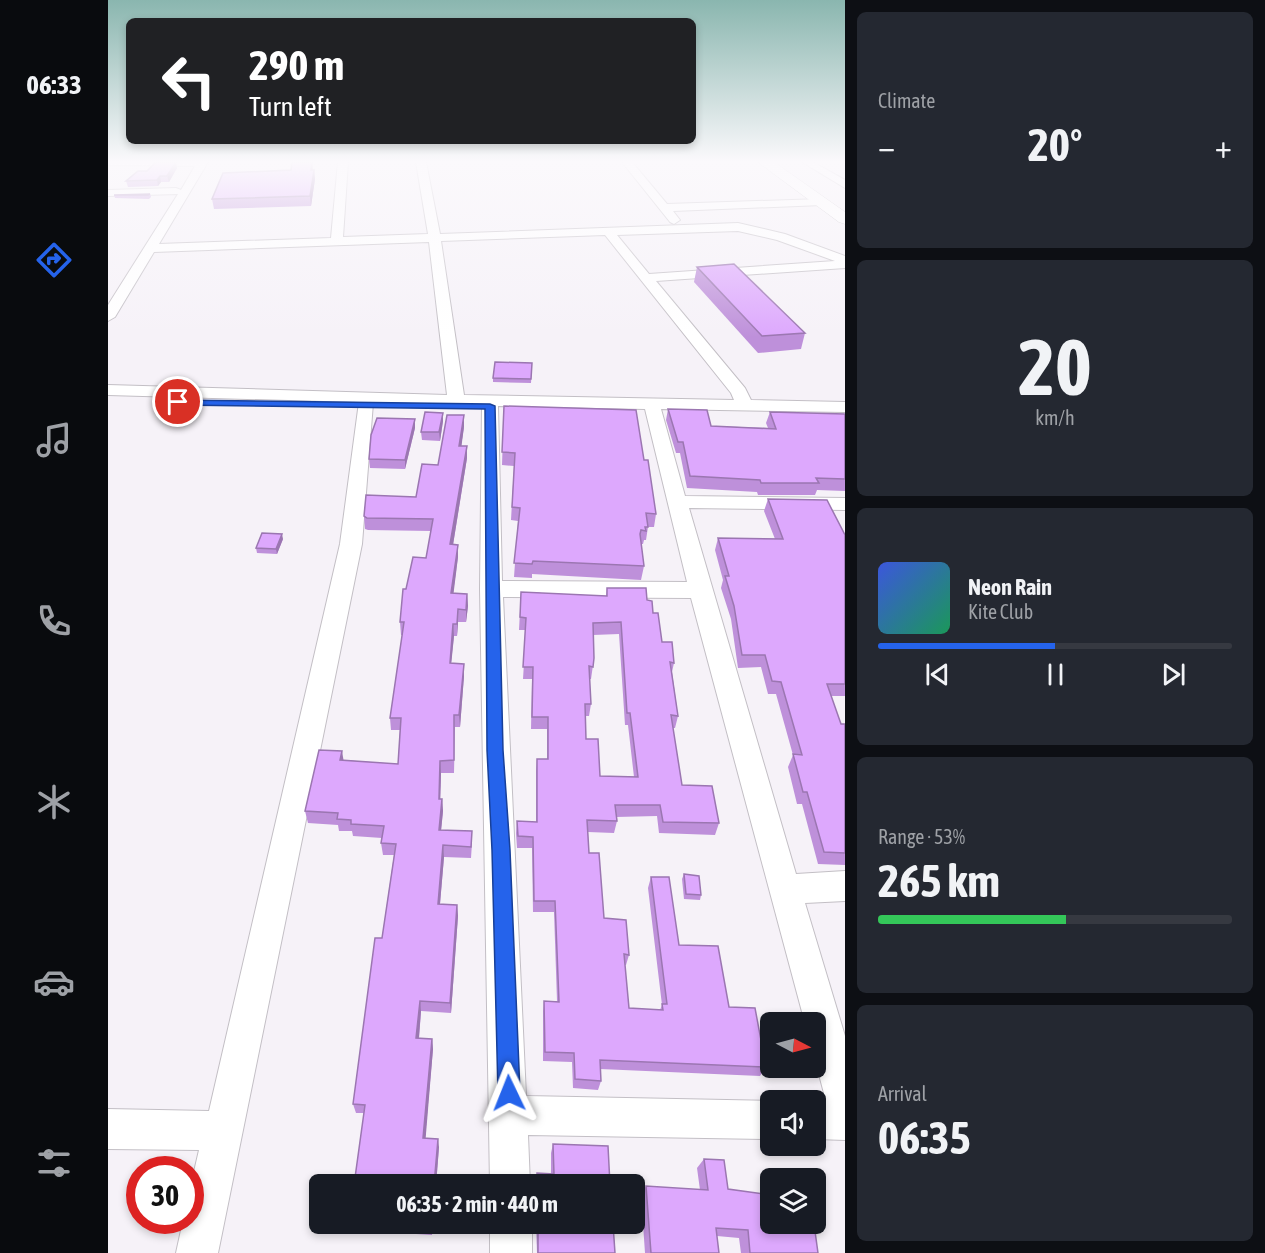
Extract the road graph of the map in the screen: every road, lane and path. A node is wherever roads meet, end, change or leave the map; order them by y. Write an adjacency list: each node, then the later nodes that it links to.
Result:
1 (157, 220): 13 (street)
2 (166, 220): 10 (street)
3 (339, 220): 9 (street)
4 (432, 220): 8 (street)
5 (673, 220): 6 (street)
6 (673, 228): 7 (street); 11 (street)
7 (609, 233): 8 (street); 12 (street)
8 (435, 239): 9 (street); 16 (street)
9 (337, 242): 10 (street)
10 (151, 248): 14 (street)
11 (845, 262): 12 (street)
12 (648, 278): 20 (street)
13 (108, 298)
14 (108, 317)
15 (108, 390): 16 (street)
16 (456, 400): 20 (street)
17 (108, 402): 18 (street)
18 (366, 405): 19 (street); 36 (street)
19 (490, 406): 22 (street); 26 (street)
20 (745, 406): 21 (street)
21 (845, 407)
22 (653, 410): 23 (street); 24 (street)
23 (845, 415)
24 (678, 502): 25 (street); 27 (street)
25 (845, 504)
26 (491, 589): 27 (street); 31 (street)
27 (700, 590): 29 (street)
28 (845, 886): 29 (street)
29 (786, 889): 30 (street)
30 (845, 1100)
31 (510, 1115): 32 (street); 37 (street)
32 (760, 1120)
33 (826, 1120): 34 (street)
34 (845, 1121)
35 (108, 1129): 36 (street)
36 (224, 1131): 39 (street)
37 (510, 1174)
38 (511, 1234): 40 (street)
39 (197, 1253)
40 (511, 1253)

